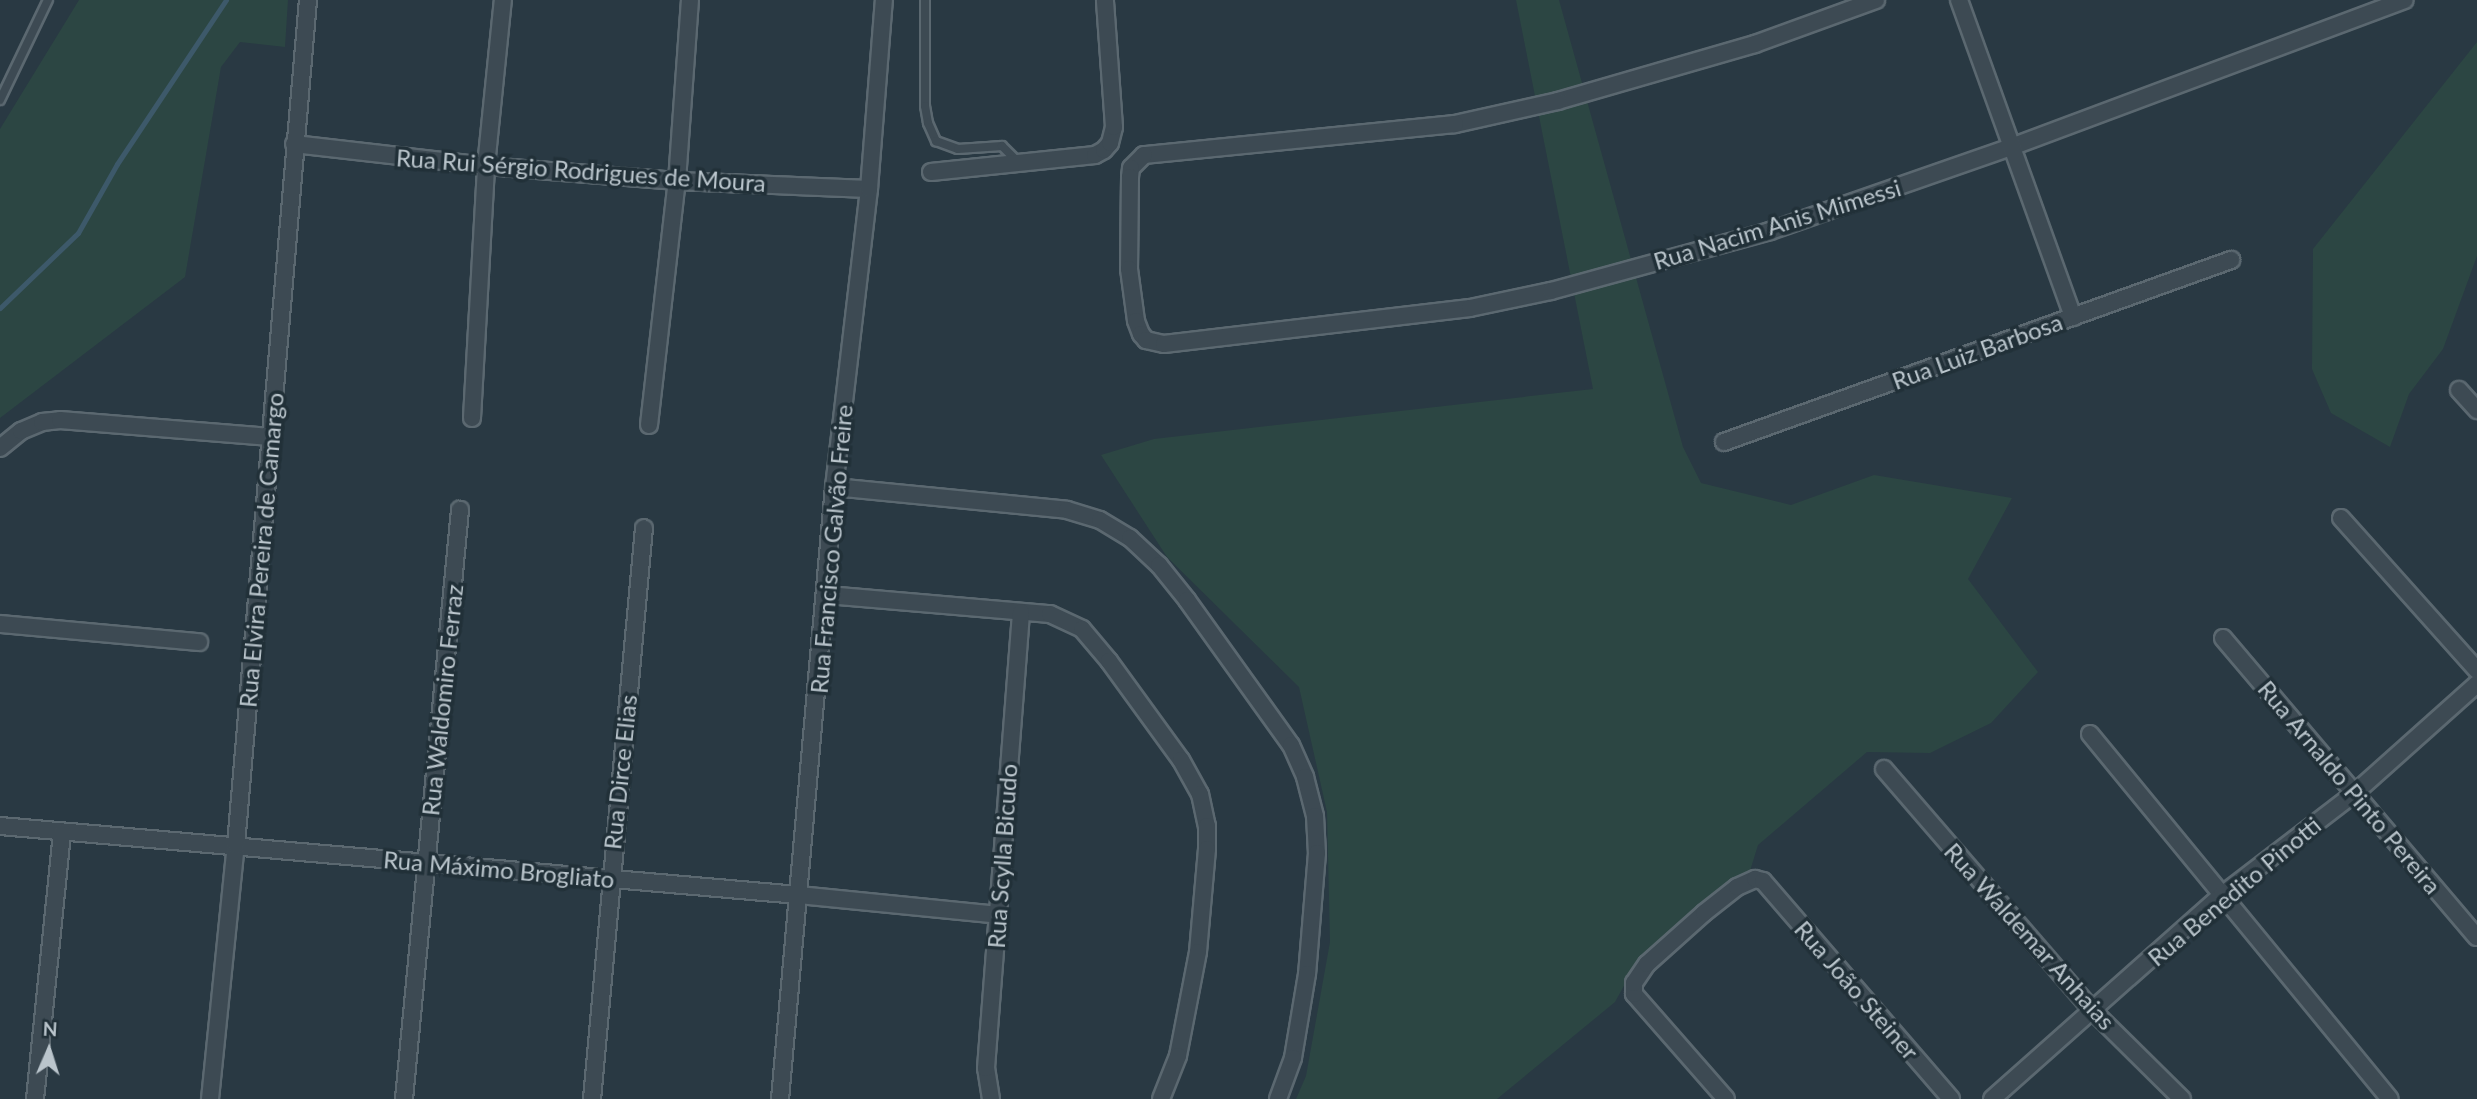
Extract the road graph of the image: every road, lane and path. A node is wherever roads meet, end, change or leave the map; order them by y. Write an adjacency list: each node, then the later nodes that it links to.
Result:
1 (48, 0): 11 (lane)
2 (308, 0): 12 (street, Rua Elvira Pereira de Camargo)
3 (503, 0): 15 (street)
4 (690, 0): 17 (street)
5 (884, 0): 18 (street, Rua Francisco Galvão Freire)
6 (925, 0): 14 (lane)
7 (1105, 0): 14 (street)
8 (1876, 0): 13 (street, Rua Nacim Anis Mimessi)
9 (1959, 0): 13 (street)
10 (2405, 0): 13 (street, Rua Nacim Anis Mimessi)
11 (0, 100)
12 (294, 145): 15 (street, Rua Rui Sérgio Rodrigues de Moura); 25 (street, Rua Elvira Pereira de Camargo)
13 (2014, 146): 20 (street)
14 (1017, 161): 16 (street)
15 (486, 166): 17 (street, Rua Rui Sérgio Rodrigues de Moura); 23 (street)
16 (931, 172)
17 (677, 181): 18 (street, Rua Rui Sérgio Rodrigues de Moura); 24 (street)
18 (869, 189): 28 (street, Rua Francisco Galvão Freire)
19 (2231, 260): 20 (street, Rua Luiz Barbosa)
20 (2073, 317): 26 (street, Rua Luiz Barbosa)
21 (2459, 390): 22 (street)
22 (2477, 411)
23 (472, 418)
24 (649, 425)
25 (270, 437): 27 (street); 44 (street, Rua Elvira Pereira de Camargo)
26 (1724, 442)
27 (0, 448)
28 (834, 487): 32 (street, Rua Francisco Galvão Freire); 59 (street)
29 (460, 510): 45 (street, Rua Waldomiro Ferraz)
30 (2341, 518): 37 (street)
31 (644, 528): 46 (street, Rua Dirce Elias)
32 (827, 595): 33 (street); 47 (street, Rua Francisco Galvão Freire)
33 (1021, 612): 49 (street, Rua Scylla Bicudo); 58 (street)
34 (0, 624): 36 (street)
35 (2223, 638): 41 (street, Rua Arnaldo Pinto Pereira)
36 (199, 642)
37 (2477, 670)
38 (2477, 684): 41 (street, Rua Benedito Pinotti)
39 (2090, 734): 48 (street)
40 (1884, 769): 51 (street, Rua Waldemar Anhaias)
41 (2356, 792): 48 (street, Rua Benedito Pinotti); 50 (street, Rua Arnaldo Pinto Pereira)
42 (0, 826): 43 (street, Rua Máximo Brogliato)
43 (62, 832): 44 (street, Rua Máximo Brogliato); 52 (street)
44 (236, 845): 45 (street, Rua Máximo Brogliato); 53 (street, Rua Elvira Pereira de Camargo)
45 (426, 862): 46 (street, Rua Máximo Brogliato); 54 (street, Rua Waldomiro Ferraz)
46 (610, 879): 47 (street, Rua Máximo Brogliato); 55 (street, Rua Dirce Elias)
47 (799, 895): 49 (street, Rua Máximo Brogliato); 56 (street, Rua Francisco Galvão Freire)
48 (2222, 895): 51 (street, Rua Benedito Pinotti); 64 (street)
49 (998, 915): 57 (street, Rua Scylla Bicudo)
50 (2477, 937)
51 (2093, 1011): 62 (street, Rua Benedito Pinotti); 63 (street, Rua Waldemar Anhaias)
52 (35, 1099)
53 (210, 1099)
54 (404, 1099)
55 (592, 1099)
56 (780, 1099)
57 (991, 1099)
58 (1161, 1099)
59 (1278, 1099)
60 (1726, 1099): 61 (street, Rua João Steiner)
61 (1951, 1099)
62 (1992, 1099)
63 (2182, 1099)
64 (2390, 1099)

